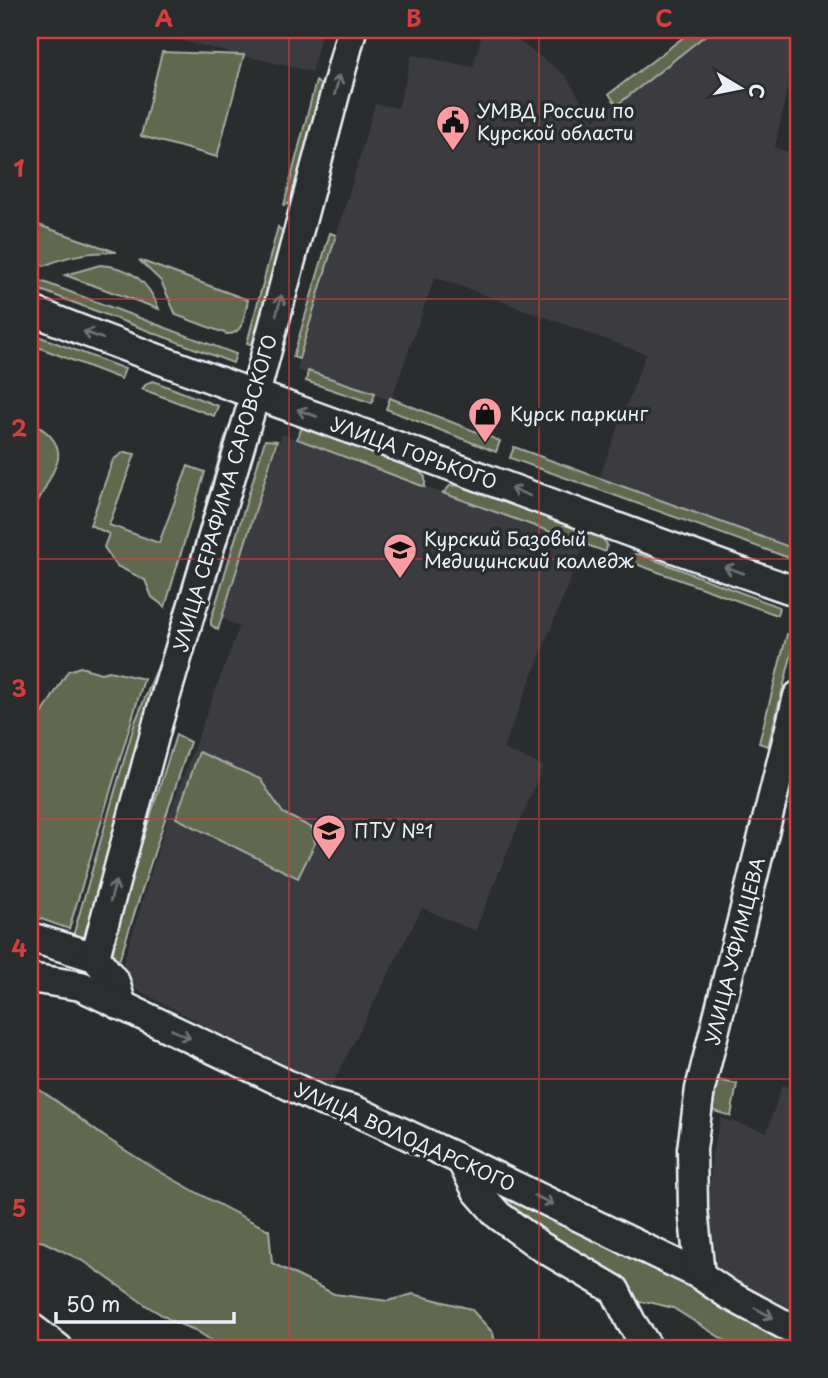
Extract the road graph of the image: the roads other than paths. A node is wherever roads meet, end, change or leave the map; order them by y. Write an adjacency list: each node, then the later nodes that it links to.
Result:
1 (352, 30): 3 (street, УЛИЦА СЕРАФИМА САРОВСКОГО, one-way to 1)
2 (30, 310): 3 (street, УЛИЦА ГОРЬКОГО, one-way to 2)
3 (255, 395): 4 (street, УЛИЦА ГОРЬКОГО, one-way to 3); 7 (street, УЛИЦА СЕРАФИМА САРОВСКОГО, one-way to 3)
4 (798, 592)
5 (798, 696): 11 (street, УЛИЦА УФИМЦЕВА)
6 (30, 937): 7 (street)
7 (95, 957): 9 (street)
8 (30, 978): 9 (street, УЛИЦА ВОЛОДАРСКОГО)
9 (119, 1005): 10 (street, УЛИЦА ВОЛОДАРСКОГО, one-way to 10)
10 (461, 1160): 11 (street, УЛИЦА ВОЛОДАРСКОГО, one-way to 11); 15 (street)
11 (700, 1275): 13 (street, УЛИЦА ВОЛОДАРСКОГО, one-way to 13)
12 (30, 1327): 14 (street)
13 (798, 1332)
14 (58, 1348)
15 (648, 1348)

